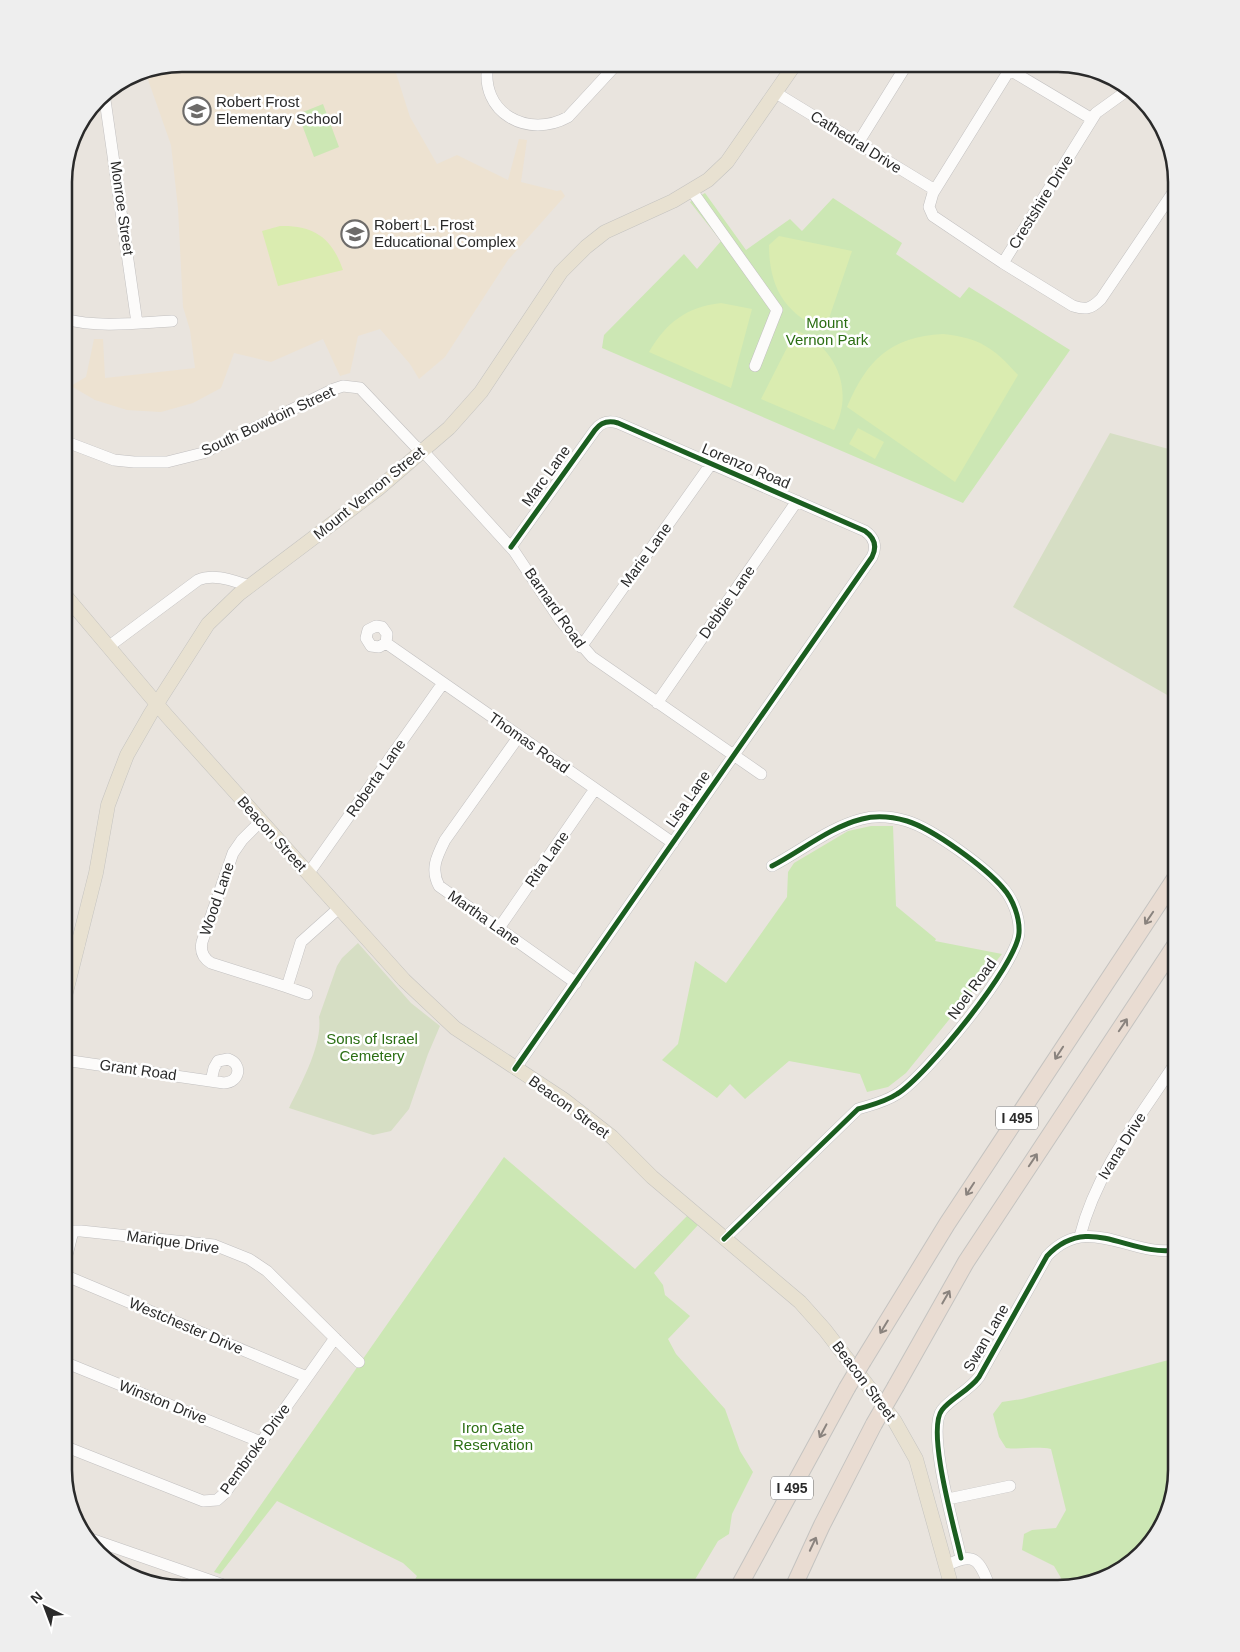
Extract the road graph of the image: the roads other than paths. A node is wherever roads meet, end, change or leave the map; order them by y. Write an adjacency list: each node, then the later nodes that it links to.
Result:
1 (488, 73): 2 (street)
2 (609, 73)
3 (789, 73): 7 (main road, Mount Vernon Street)
4 (901, 73): 11 (street)
5 (1002, 73): 12 (street, Crestshire Drive)
6 (1015, 73): 10 (street)
7 (776, 93): 11 (street, Cathedral Drive); 13 (main road, Mount Vernon Street)
8 (1123, 94): 10 (street, Crestshire Drive)
9 (106, 104): 18 (street, Monroe Street)
10 (1092, 119): 15 (street, Crestshire Drive)
11 (858, 143): 12 (street, Cathedral Drive)
12 (935, 190): 15 (street, Crestshire Drive)
13 (692, 191): 19 (street); 23 (main road, Mount Vernon Street)
14 (1168, 200): 15 (street)
15 (1004, 262)
16 (73, 321): 18 (street)
17 (172, 321): 18 (street)
18 (137, 323)
19 (755, 366)
20 (356, 388): 22 (street, South Bowdoin Street); 23 (street, Barnard Road)
21 (604, 422): 24 (street, Lorenzo Road); 27 (street, Marc Lane)
22 (73, 444)
23 (422, 450): 27 (street, Barnard Road); 28 (main road, Mount Vernon Street)
24 (711, 464): 25 (street, Lorenzo Road); 32 (street, Marie Lane)
25 (797, 501): 26 (street, Lorenzo Road); 34 (street, Debbie Lane)
26 (874, 541): 37 (street, Lisa Lane)
27 (511, 547): 32 (street, Barnard Road)
28 (250, 586): 31 (street); 35 (main road, Mount Vernon Street)
29 (73, 605): 31 (main road, Beacon Street)
30 (386, 643): 33 (street, Thomas Road)
31 (108, 646): 35 (main road, Beacon Street)
32 (581, 646): 34 (street, Barnard Road)
33 (443, 683): 36 (street, Thomas Road); 43 (street, Roberta Lane)
34 (657, 702): 37 (street, Barnard Road)
35 (157, 704): 40 (main road, Beacon Street); 48 (main road, Mount Vernon Street)
36 (519, 736): 39 (street, Thomas Road); 46 (street, Martha Lane)
37 (734, 755): 38 (street, Barnard Road); 41 (street, Lisa Lane)
38 (761, 774)
39 (595, 789): 41 (street, Thomas Road); 46 (street, Rita Lane)
40 (261, 821): 43 (main road, Beacon Street); 52 (street, Wood Lane)
41 (673, 843): 51 (street, Lisa Lane)
42 (772, 866): 60 (street, Noel Road)
43 (308, 874): 45 (main road, Beacon Street)
44 (1168, 889): 75 (highway, I 495, one-way to 75, bridge)
45 (339, 908): 52 (street); 55 (main road, Beacon Street)
46 (499, 928): 51 (street, Martha Lane)
47 (73, 943): 48 (street)
48 (79, 945): 50 (main road, Mount Vernon Street)
49 (1168, 956): 76 (highway, I 495, one-way to 49, bridge)
50 (73, 967)
51 (576, 983): 55 (street, Lisa Lane)
52 (287, 987): 53 (street, Wood Lane)
53 (307, 994)
54 (73, 1061): 57 (street, Grant Road)
55 (515, 1069): 60 (main road, Beacon Street)
56 (1168, 1074): 59 (street, Ivana Drive)
57 (211, 1081)
58 (73, 1232): 63 (street, Marique Drive)
59 (1080, 1236): 61 (street); 70 (street, Swan Lane)
60 (724, 1239): 73 (main road, Beacon Street)
61 (1168, 1250)
62 (73, 1279): 66 (street, Westchester Drive)
63 (335, 1338): 64 (street, Marique Drive); 66 (street, Pembroke Drive)
64 (358, 1362)
65 (73, 1366): 67 (street, Winston Drive)
66 (307, 1377): 67 (street, Pembroke Drive)
67 (261, 1442): 68 (street, Pembroke Drive)
68 (73, 1450)
69 (1010, 1486): 70 (street)
70 (948, 1499): 72 (street, Swan Lane)
71 (100, 1542): 74 (street)
72 (961, 1558): 73 (street); 78 (street)
73 (946, 1566): 77 (main road, Beacon Street)
74 (206, 1580)
75 (742, 1580)
76 (797, 1580)
77 (950, 1580)
78 (986, 1580)

